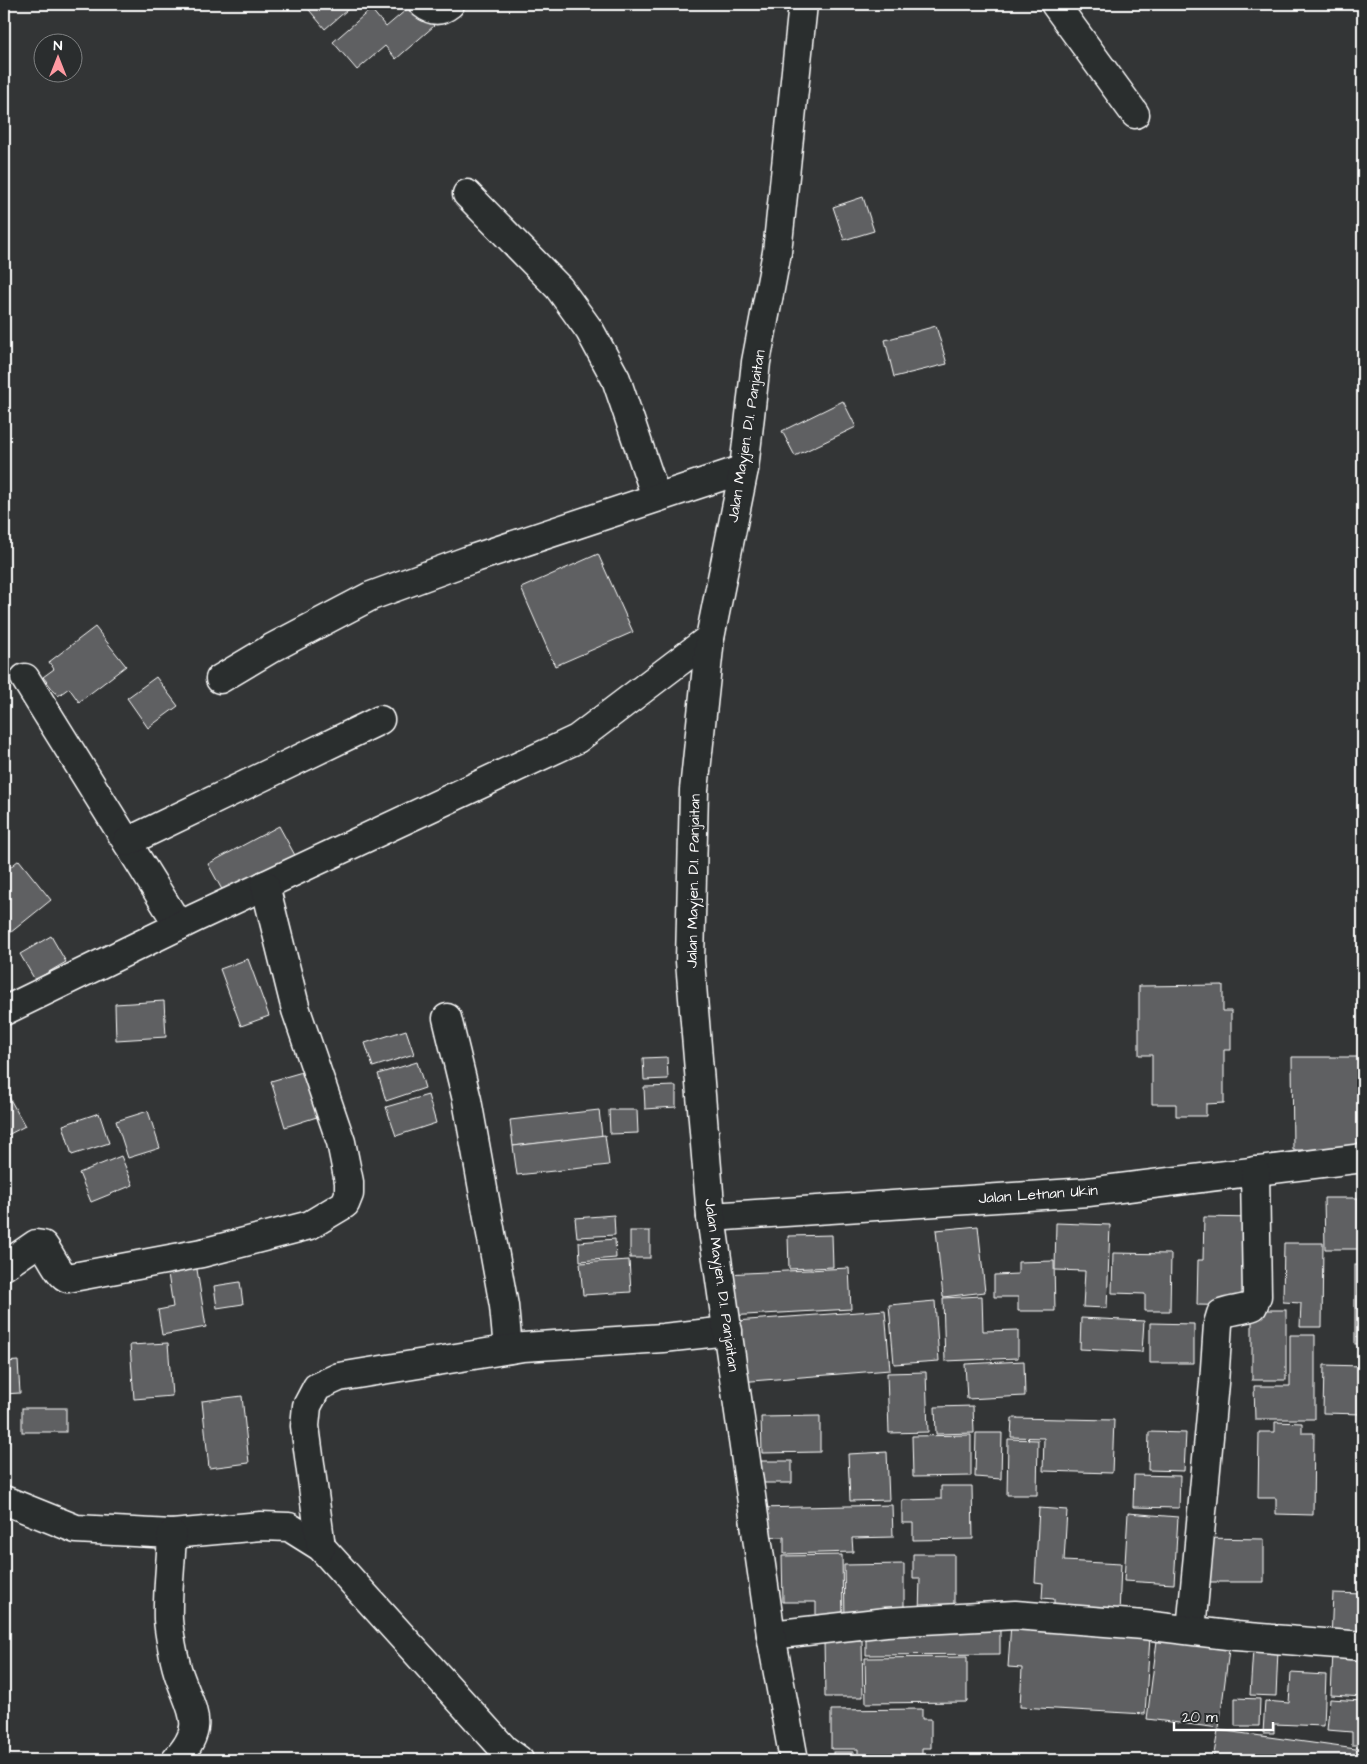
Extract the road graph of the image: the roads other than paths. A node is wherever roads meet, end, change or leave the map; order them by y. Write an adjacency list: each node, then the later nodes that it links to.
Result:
1 (423, 4): 2 (street)
2 (450, 4)
3 (803, 4): 7 (street, Jalan Mayjen. D.I. Panjaitan)
4 (1055, 4): 5 (street)
5 (1135, 114)
6 (467, 194): 8 (street)
7 (744, 469): 8 (street); 9 (street, Jalan Mayjen. D.I. Panjaitan)
8 (656, 497): 11 (street)
9 (710, 638): 14 (street); 20 (street, Jalan Mayjen. D.I. Panjaitan)
10 (25, 678): 13 (street)
11 (220, 679)
12 (380, 720): 13 (street)
13 (127, 842): 15 (street)
14 (265, 885): 15 (street); 21 (street)
15 (179, 926): 16 (street)
16 (4, 1011)
17 (447, 1018): 23 (street)
18 (1363, 1158): 19 (street, Jalan Letnan Ukin)
19 (1255, 1171): 20 (street, Jalan Letnan Ukin); 27 (street)
20 (711, 1217): 22 (street, Jalan Mayjen. D.I. Panjaitan)
21 (4, 1266)
22 (717, 1332): 23 (street); 28 (street, Jalan Mayjen. D.I. Panjaitan)
23 (508, 1349): 26 (street)
24 (4, 1500): 25 (street)
25 (172, 1534): 26 (street); 30 (street)
26 (321, 1547): 31 (street)
27 (1191, 1630): 28 (street); 29 (street)
28 (771, 1635): 32 (street, Jalan Mayjen. D.I. Panjaitan)
29 (1363, 1646)
30 (176, 1760)
31 (519, 1760)
32 (794, 1760)

